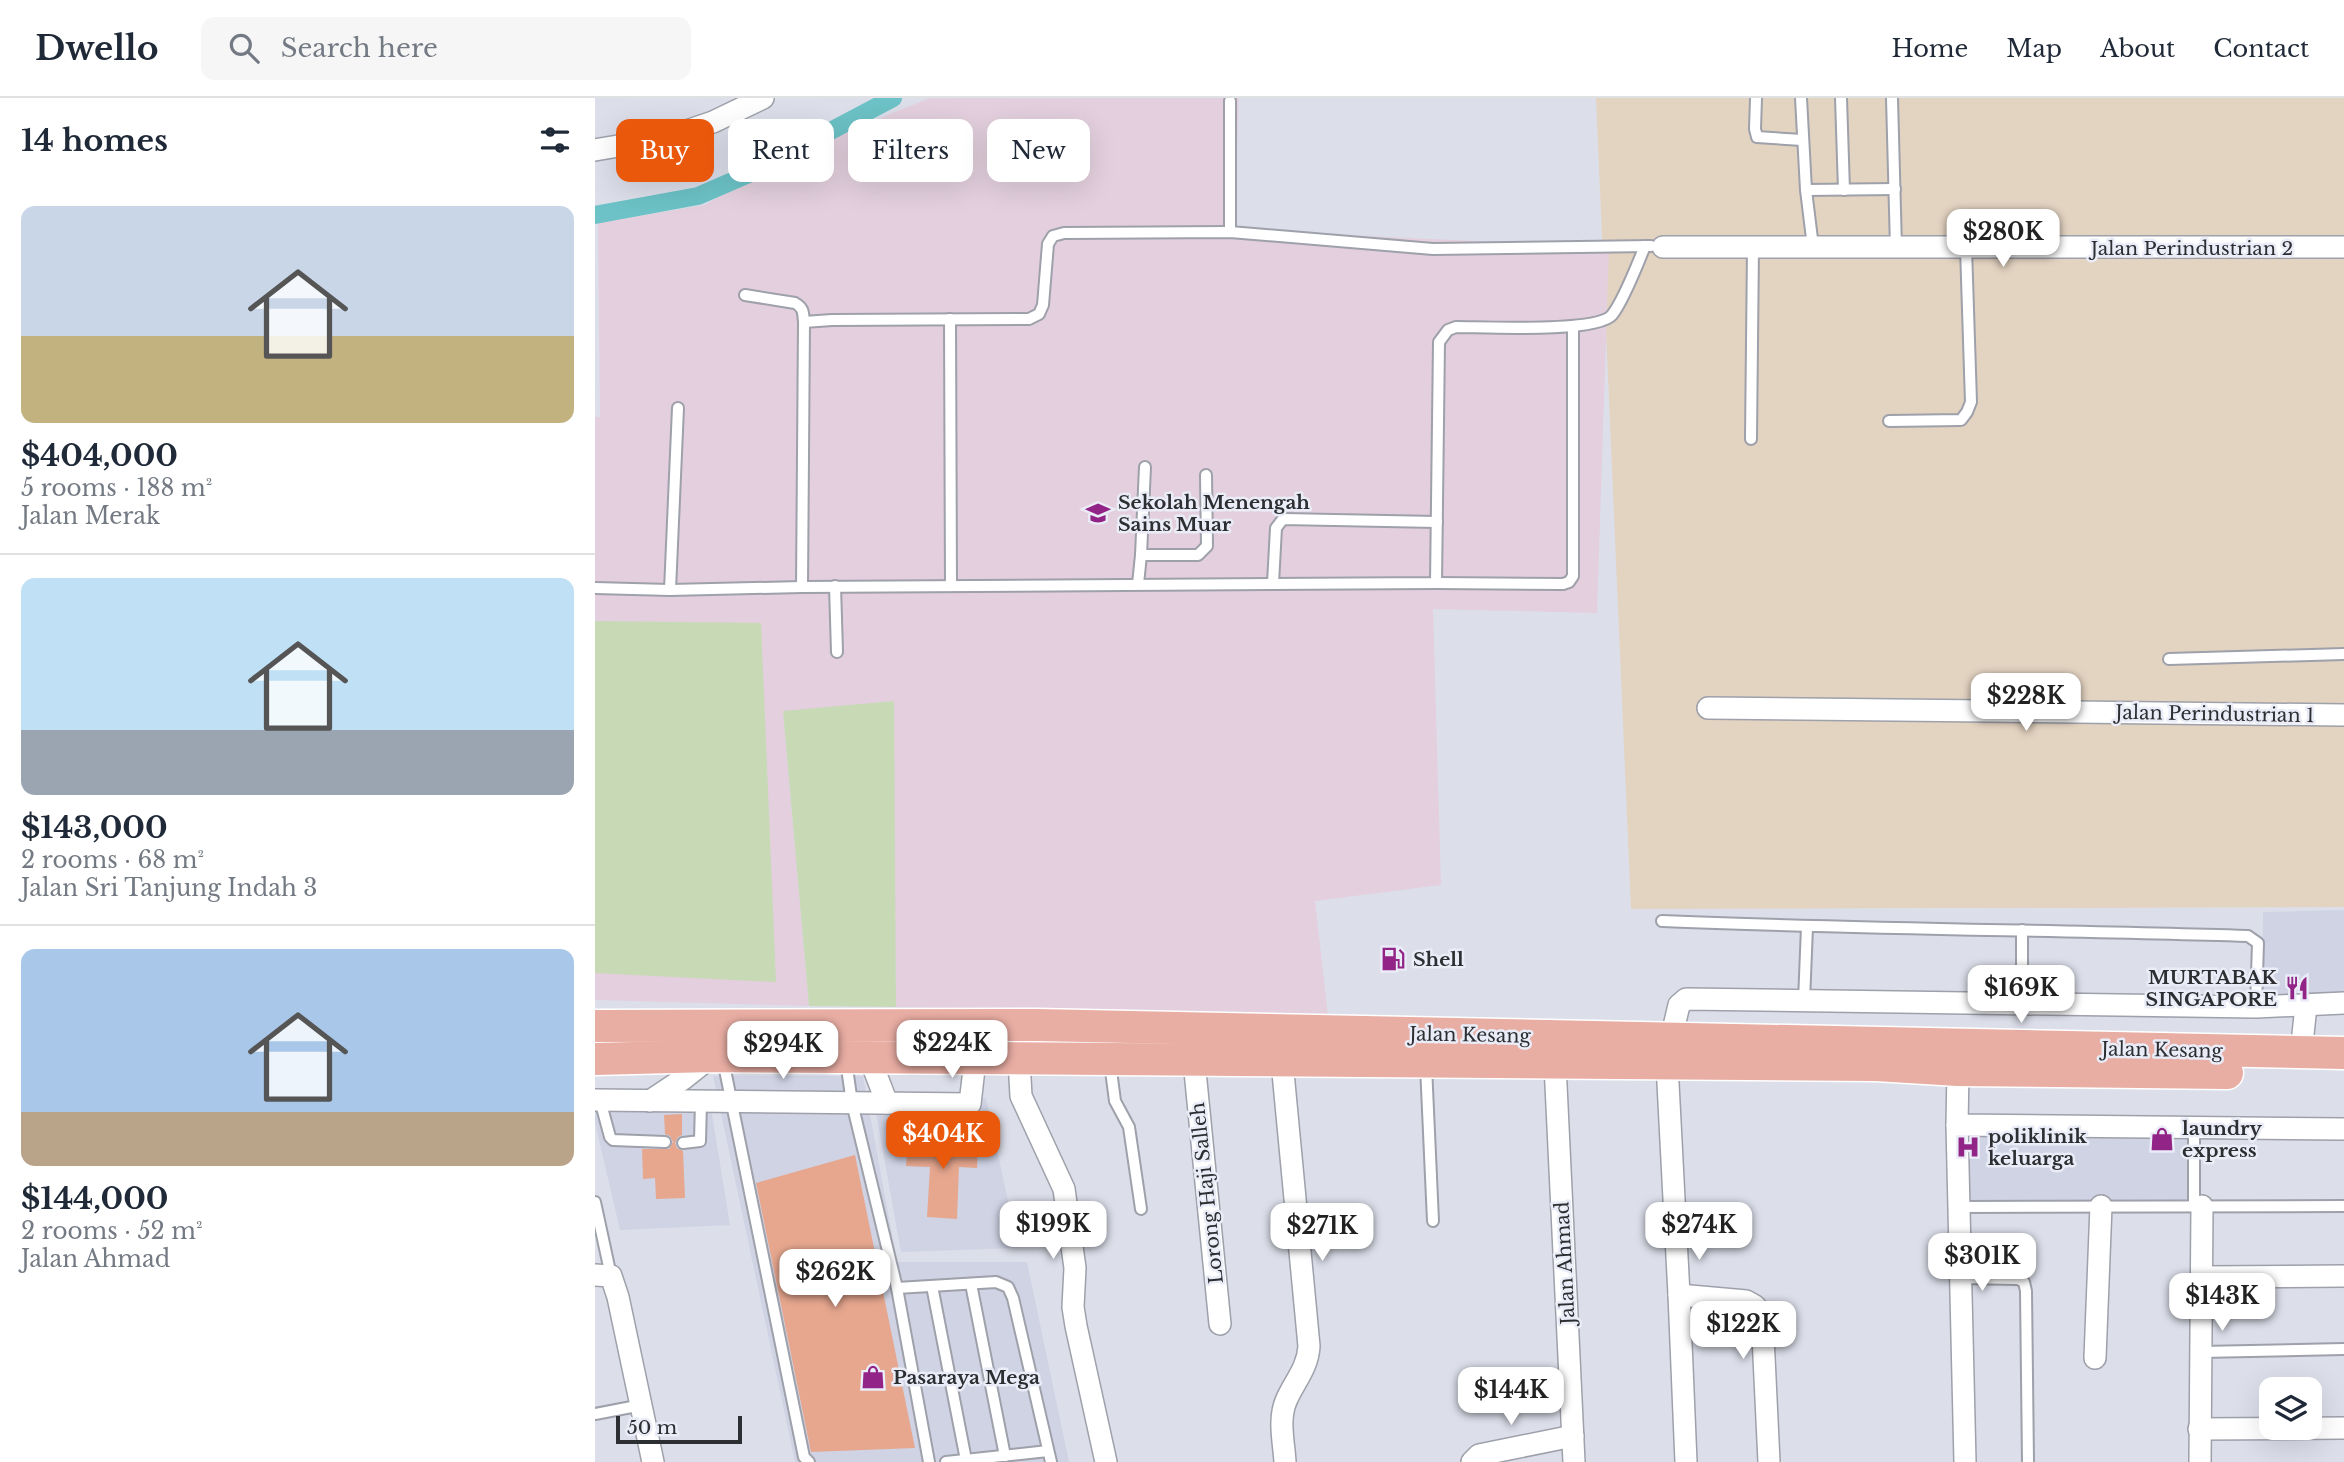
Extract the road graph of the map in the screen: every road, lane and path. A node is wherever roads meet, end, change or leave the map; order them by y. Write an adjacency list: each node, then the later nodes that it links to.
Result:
1 (762, 98): 8 (street)
2 (1756, 98): 7 (lane)
3 (1801, 98): 7 (lane)
4 (1841, 98): 11 (lane)
5 (1892, 98): 9 (lane)
6 (1230, 101): 12 (lane)
7 (1802, 141): 10 (lane)
8 (595, 150)
9 (1895, 189): 11 (lane); 16 (lane)
10 (1806, 190): 11 (lane); 15 (lane)
11 (1844, 190)
12 (1230, 232): 13 (lane); 20 (lane)
13 (1654, 246): 14 (street, Jalan Perindustrian 2); 22 (lane)
14 (1753, 247): 15 (street, Jalan Perindustrian 2); 25 (lane)
15 (1813, 247): 16 (street, Jalan Perindustrian 2)
16 (1896, 247): 18 (street, Jalan Perindustrian 2)
17 (2344, 247): 18 (street, Jalan Perindustrian 2)
18 (1966, 248): 24 (lane)
19 (745, 295): 21 (lane)
20 (950, 319): 21 (lane); 34 (lane)
21 (804, 322): 35 (lane)
22 (1573, 326): 28 (lane); 31 (lane)
23 (678, 408): 37 (lane)
24 (1889, 421)
25 (1751, 439)
26 (1145, 467): 29 (lane)
27 (1206, 475): 29 (lane)
28 (1437, 522): 30 (lane); 31 (lane)
29 (1141, 555): 32 (lane)
30 (1273, 583): 31 (lane); 32 (lane)
31 (1436, 583)
32 (1138, 584): 34 (lane)
33 (835, 586): 34 (lane); 35 (lane); 38 (lane)
34 (951, 586)
35 (802, 587): 37 (lane)
36 (595, 588): 37 (lane)
37 (670, 590)
38 (837, 652)
39 (2344, 654): 40 (lane)
40 (2169, 659)
41 (1708, 708): 42 (street, Jalan Perindustrian 1)
42 (2344, 716)
43 (1662, 921): 44 (lane)
44 (1807, 927): 45 (lane); 46 (lane)
45 (2022, 930): 48 (lane); 49 (lane)
46 (1804, 1001): 48 (street); 52 (street)
47 (2344, 1003): 50 (street)
48 (2022, 1004): 49 (street)
49 (2256, 1007): 50 (street)
50 (2306, 1010): 53 (street)
51 (595, 1026): 52 (main road, Jalan Kesang)
52 (1671, 1038): 53 (main road, Jalan Kesang); 64 (main road, Jalan Kesang); 65 (main road, Jalan Kesang); 92 (street)
53 (2302, 1045): 54 (main road, Jalan Kesang)
54 (2344, 1054)
55 (718, 1057): 56 (main road, Jalan Kesang); 57 (main road, Jalan Kesang); 68 (street); 70 (lane)
56 (858, 1058): 58 (main road, Jalan Kesang); 71 (lane); 72 (street)
57 (595, 1059)
58 (975, 1060): 59 (main road, Jalan Kesang); 72 (street)
59 (1019, 1060): 60 (main road, Jalan Kesang); 109 (street)
60 (1109, 1060): 61 (main road, Jalan Kesang); 83 (lane)
61 (1193, 1061): 62 (main road, Jalan Kesang); 93 (street, Lorong Haji Salleh)
62 (1282, 1062): 63 (main road, Jalan Kesang); 110 (street)
63 (1426, 1063): 64 (main road, Jalan Kesang); 84 (lane)
64 (1555, 1064): 101 (street, Jalan Ahmad)
65 (1958, 1070): 66 (main road, Jalan Kesang); 73 (street)
66 (2344, 1074)
67 (597, 1094): 68 (street); 76 (lane)
68 (650, 1101): 69 (street)
69 (701, 1101): 70 (street); 77 (lane)
70 (731, 1102): 71 (street); 106 (lane)
71 (852, 1102): 72 (street); 91 (lane)
72 (887, 1103)
73 (1957, 1125): 74 (street); 82 (street)
74 (2193, 1128): 75 (street); 80 (lane)
75 (2344, 1129)
76 (665, 1142)
77 (683, 1143)
78 (595, 1202): 85 (lane)
79 (2101, 1206): 80 (lane); 82 (lane); 96 (street)
80 (2198, 1206): 81 (lane); 87 (street)
81 (2344, 1206)
82 (1959, 1207): 88 (street)
83 (1141, 1209)
84 (1433, 1221)
85 (603, 1275): 97 (street)
86 (2344, 1276): 87 (street)
87 (2203, 1277): 95 (street)
88 (1961, 1278): 115 (street); 116 (lane)
89 (971, 1284): 90 (lane); 102 (lane); 103 (lane)
90 (932, 1286): 91 (lane); 104 (lane)
91 (897, 1288): 107 (lane)
92 (1679, 1295): 113 (street); 114 (street)
93 (1220, 1324)
94 (2344, 1349): 95 (lane)
95 (2201, 1352): 100 (street)
96 (2095, 1359)
97 (642, 1405): 98 (lane); 105 (street)
98 (595, 1414)
99 (2344, 1428): 100 (street)
100 (2199, 1429): 117 (street)
101 (1573, 1436): 111 (street); 112 (street, Jalan Ahmad)
102 (1005, 1456): 103 (lane); 104 (lane)
103 (1050, 1457)
104 (966, 1460): 108 (lane)
105 (653, 1462)
106 (809, 1462)
107 (929, 1462)
108 (946, 1462)
109 (1106, 1462)
110 (1285, 1462)
111 (1472, 1462)
112 (1574, 1462)
113 (1686, 1462)
114 (1769, 1462)
115 (1965, 1462)
116 (2028, 1462)
117 (2200, 1462)

